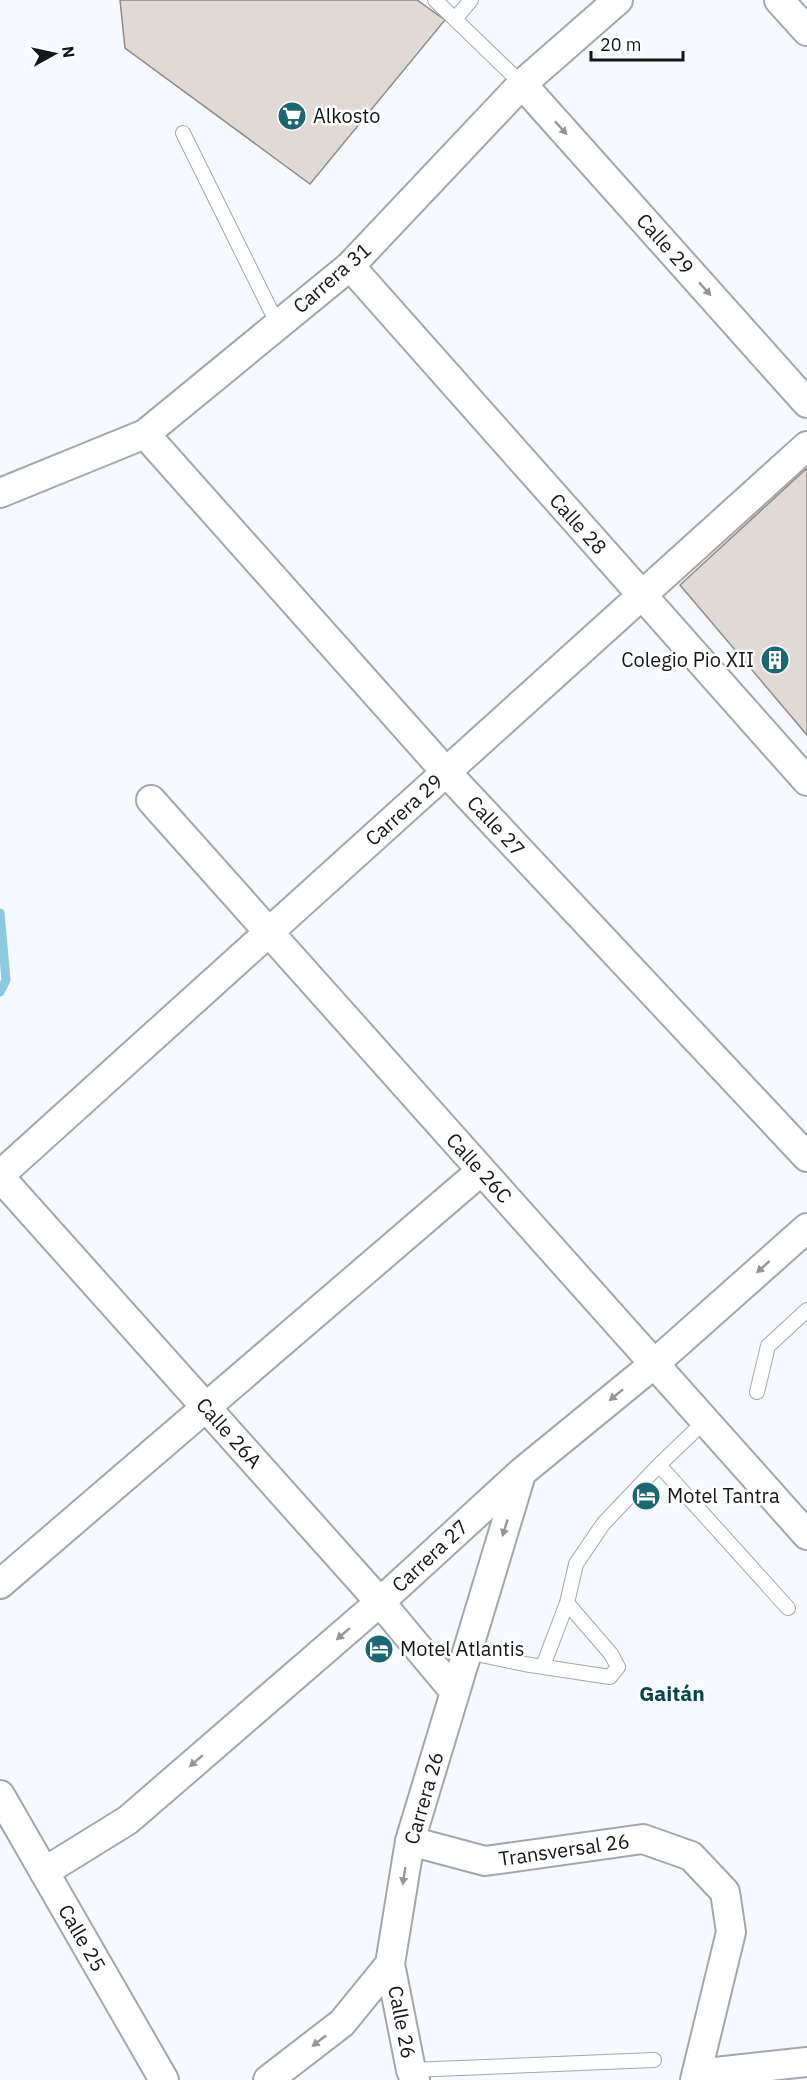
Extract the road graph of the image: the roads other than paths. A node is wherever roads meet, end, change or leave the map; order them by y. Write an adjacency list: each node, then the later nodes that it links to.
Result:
1 (435, 0): 5 (lane)
2 (471, 0): 5 (lane)
3 (618, 0): 7 (street, Carrera 31)
4 (779, 0): 6 (street)
5 (455, 19): 7 (lane)
6 (807, 31)
7 (522, 84): 9 (street, Carrera 31); 11 (street, Calle 29, one-way to 11)
8 (183, 133): 10 (lane)
9 (350, 266): 10 (street, Carrera 31); 15 (street, Calle 28)
10 (278, 325): 12 (street, Carrera 31)
11 (807, 403)
12 (145, 434): 14 (street, Carrera 31); 16 (street, Calle 27)
13 (807, 446): 15 (street, Carrera 29)
14 (0, 493)
15 (641, 596): 16 (street, Carrera 29); 17 (street, Calle 28)
16 (446, 772): 19 (street, Carrera 29); 20 (street, Calle 27)
17 (807, 781)
18 (151, 800): 19 (street, Calle 26C)
19 (268, 932): 21 (street, Calle 26C); 22 (street, Carrera 29)
20 (807, 1157)
21 (481, 1171): 25 (street, Calle 26C); 27 (street)
22 (0, 1176): 27 (street, Calle 26A)
23 (807, 1228): 25 (street, Carrera 27, one-way to 25)
24 (807, 1310): 26 (lane)
25 (654, 1364): 28 (street, Calle 26C); 30 (street, Carrera 27, one-way to 30)
26 (757, 1392)
27 (206, 1406): 32 (street); 33 (street, Calle 26A)
28 (705, 1421): 29 (lane); 31 (street, Calle 26C)
29 (659, 1465): 34 (lane); 35 (lane)
30 (522, 1472): 33 (street, Carrera 27); 36 (street, Carrera 26, one-way to 36)
31 (807, 1535)
32 (0, 1584)
33 (380, 1602): 38 (street, Calle 26A); 41 (street, Carrera 27, one-way to 41)
34 (567, 1603): 37 (lane); 37 (lane)
35 (788, 1608)
36 (467, 1652): 37 (lane); 38 (street, Carrera 26)
37 (543, 1666)
38 (455, 1692): 40 (street, Carrera 26)
39 (0, 1795): 41 (street, Calle 25)
40 (410, 1841): 42 (street, Carrera 26, one-way to 42); 46 (street, Transversal 26)
41 (44, 1872): 47 (street, Calle 25)
42 (390, 1964): 45 (street, Calle 26); 48 (street, Carrera 26, one-way to 48)
43 (654, 2060): 45 (lane)
44 (807, 2062): 46 (street)
45 (413, 2075)
46 (696, 2077)
47 (164, 2080)
48 (270, 2080)

